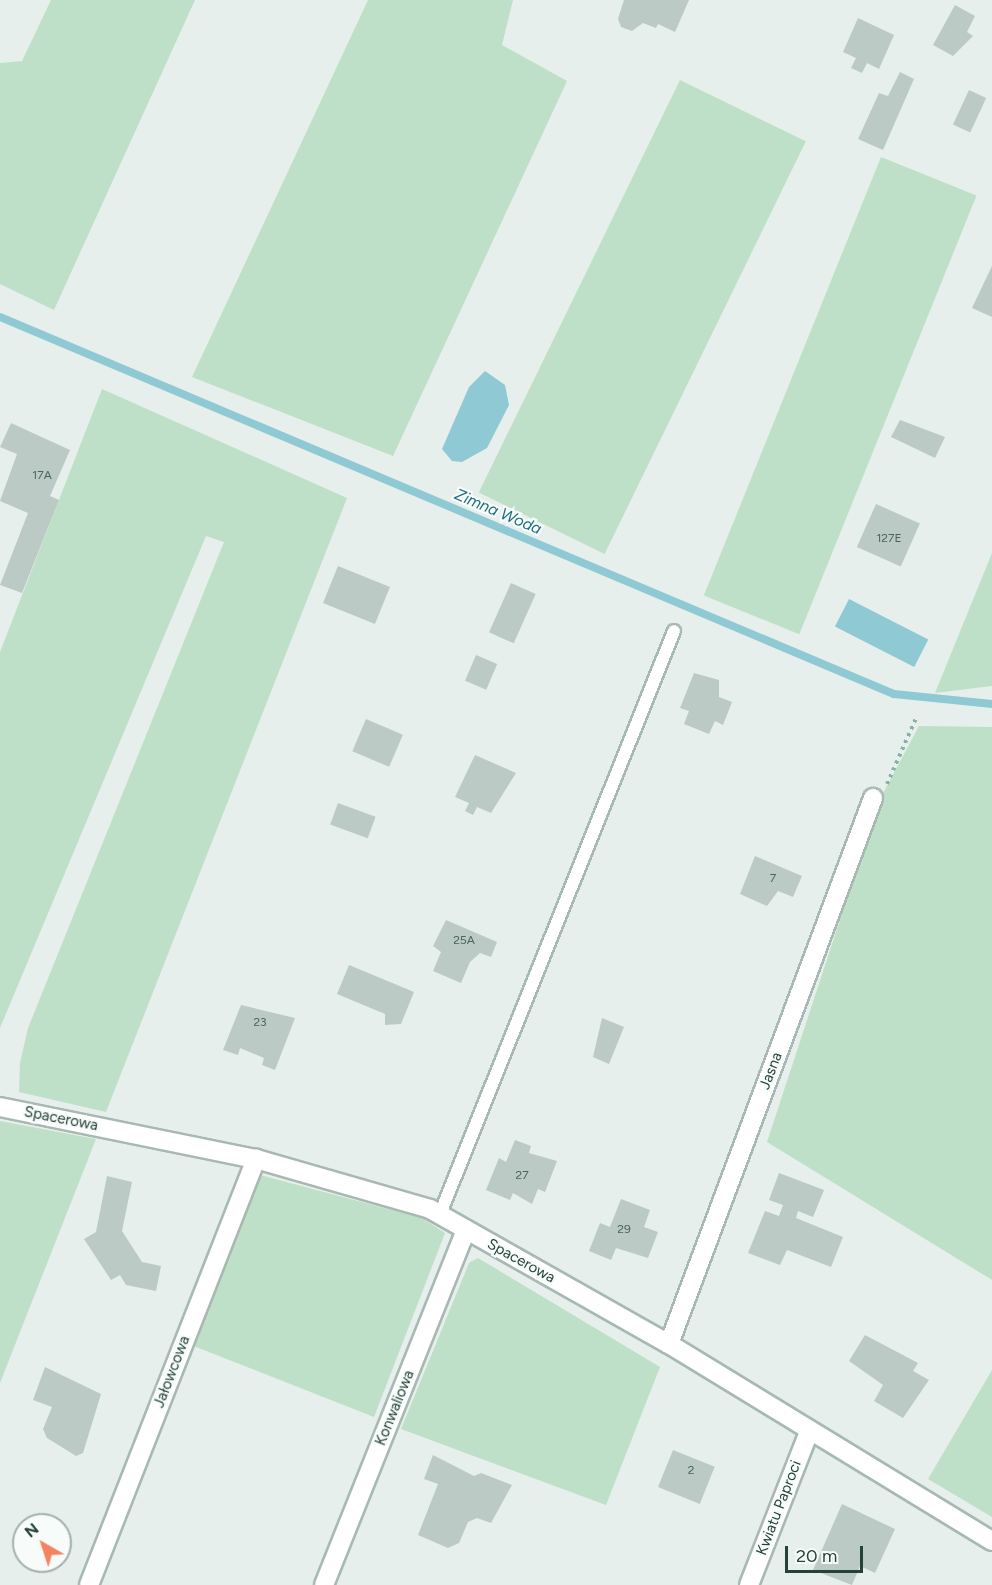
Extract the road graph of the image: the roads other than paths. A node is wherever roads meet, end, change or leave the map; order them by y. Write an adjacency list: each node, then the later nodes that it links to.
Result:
1 (674, 631): 5 (lane)
2 (873, 798): 7 (street, Jasna)
3 (0, 1107): 4 (street, Spacerowa)
4 (256, 1159): 5 (street, Spacerowa); 10 (street, Jałowcowa)
5 (440, 1214): 6 (street, Spacerowa)
6 (466, 1230): 7 (street, Spacerowa); 11 (street, Konwaliowa)
7 (669, 1344): 8 (street, Spacerowa)
8 (809, 1432): 9 (street, Spacerowa); 12 (street, Kwiatu Paproci)
9 (992, 1541)
10 (89, 1585)
11 (324, 1585)
12 (749, 1585)

